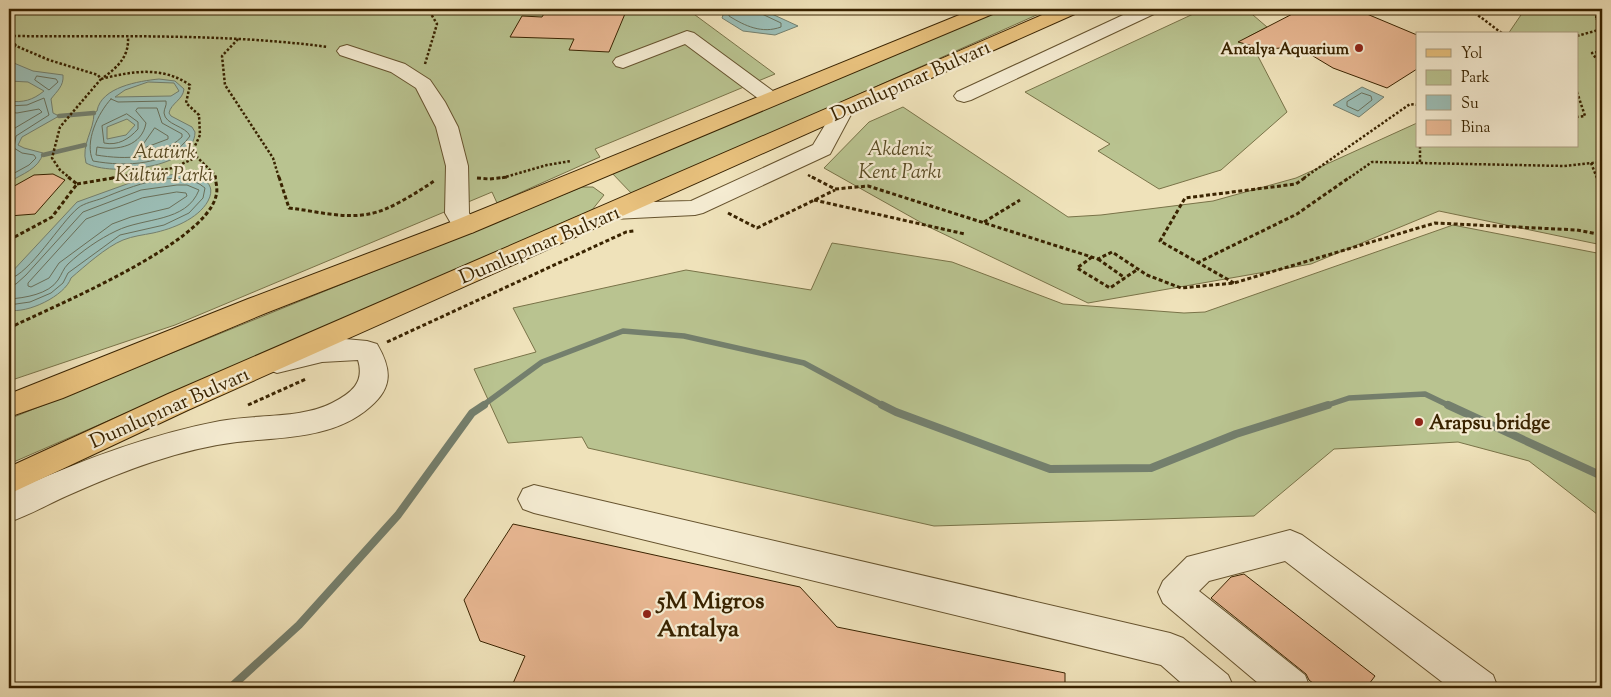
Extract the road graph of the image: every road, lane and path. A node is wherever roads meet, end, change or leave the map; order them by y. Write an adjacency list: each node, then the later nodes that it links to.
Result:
1 (428, 9): 20 (path)
2 (989, 9): 23 (main road, Dumlupınar Bulvarı)
3 (1071, 9): 25 (main road, Dumlupınar Bulvarı)
4 (1150, 9): 22 (lane)
5 (1471, 10): 8 (path)
6 (1602, 17): 7 (path)
7 (1602, 27): 10 (path)
8 (1500, 32)
9 (9, 36): 11 (path); 14 (path)
10 (1578, 36)
11 (128, 38): 12 (path); 19 (path)
12 (238, 39): 15 (path); 32 (path)
13 (9, 45): 14 (path)
14 (16, 46): 19 (path)
15 (347, 51): 20 (lane)
16 (1602, 51): 18 (path)
17 (622, 62): 23 (lane)
18 (1602, 66)
19 (102, 79): 28 (path); 36 (path)
20 (423, 84): 32 (lane)
21 (1578, 95): 26 (path)
22 (964, 96)
23 (770, 98): 35 (main road, Dumlupınar Bulvarı)
24 (1416, 105): 53 (path)
25 (844, 109): 33 (lane); 43 (main road, Dumlupınar Bulvarı)
26 (1578, 117)
27 (1420, 148): 30 (path)
28 (197, 157): 36 (path); 57 (path)
29 (1602, 162): 31 (path)
30 (1420, 163): 31 (path); 53 (path)
31 (1591, 163): 38 (path)
32 (457, 166): 46 (lane)
33 (794, 172): 34 (path); 34 (path); 43 (lane)
34 (808, 176): 37 (path)
35 (572, 182): 43 (main road); 46 (main road, Dumlupınar Bulvarı)
36 (77, 184): 50 (path)
37 (835, 189): 39 (path); 45 (path)
38 (1602, 189)
39 (814, 200): 42 (path); 48 (path)
40 (1020, 200): 45 (path)
41 (737, 209): 42 (path)
42 (728, 213): 44 (path)
43 (605, 215): 59 (main road, Dumlupınar Bulvarı)
44 (722, 216)
45 (983, 223): 51 (path)
46 (465, 226): 61 (main road, Dumlupınar Bulvarı)
47 (639, 230): 58 (path)
48 (965, 234)
49 (1602, 235): 56 (path)
50 (9, 240)
51 (1092, 257): 52 (path); 55 (path)
52 (1098, 259): 54 (path); 55 (path)
53 (1197, 263): 56 (path)
54 (1138, 269): 55 (path); 56 (path)
55 (1125, 278)
56 (1234, 283)
57 (9, 328)
58 (367, 351): 59 (lane); 62 (lane)
59 (264, 364): 63 (main road, Dumlupınar Bulvarı)
60 (308, 378): 62 (path)
61 (9, 406)
62 (218, 434): 65 (lane)
63 (9, 481)
64 (534, 499): 66 (lane)
65 (9, 508)
66 (1215, 688)
67 (1292, 688): 68 (lane)
68 (1480, 688)

